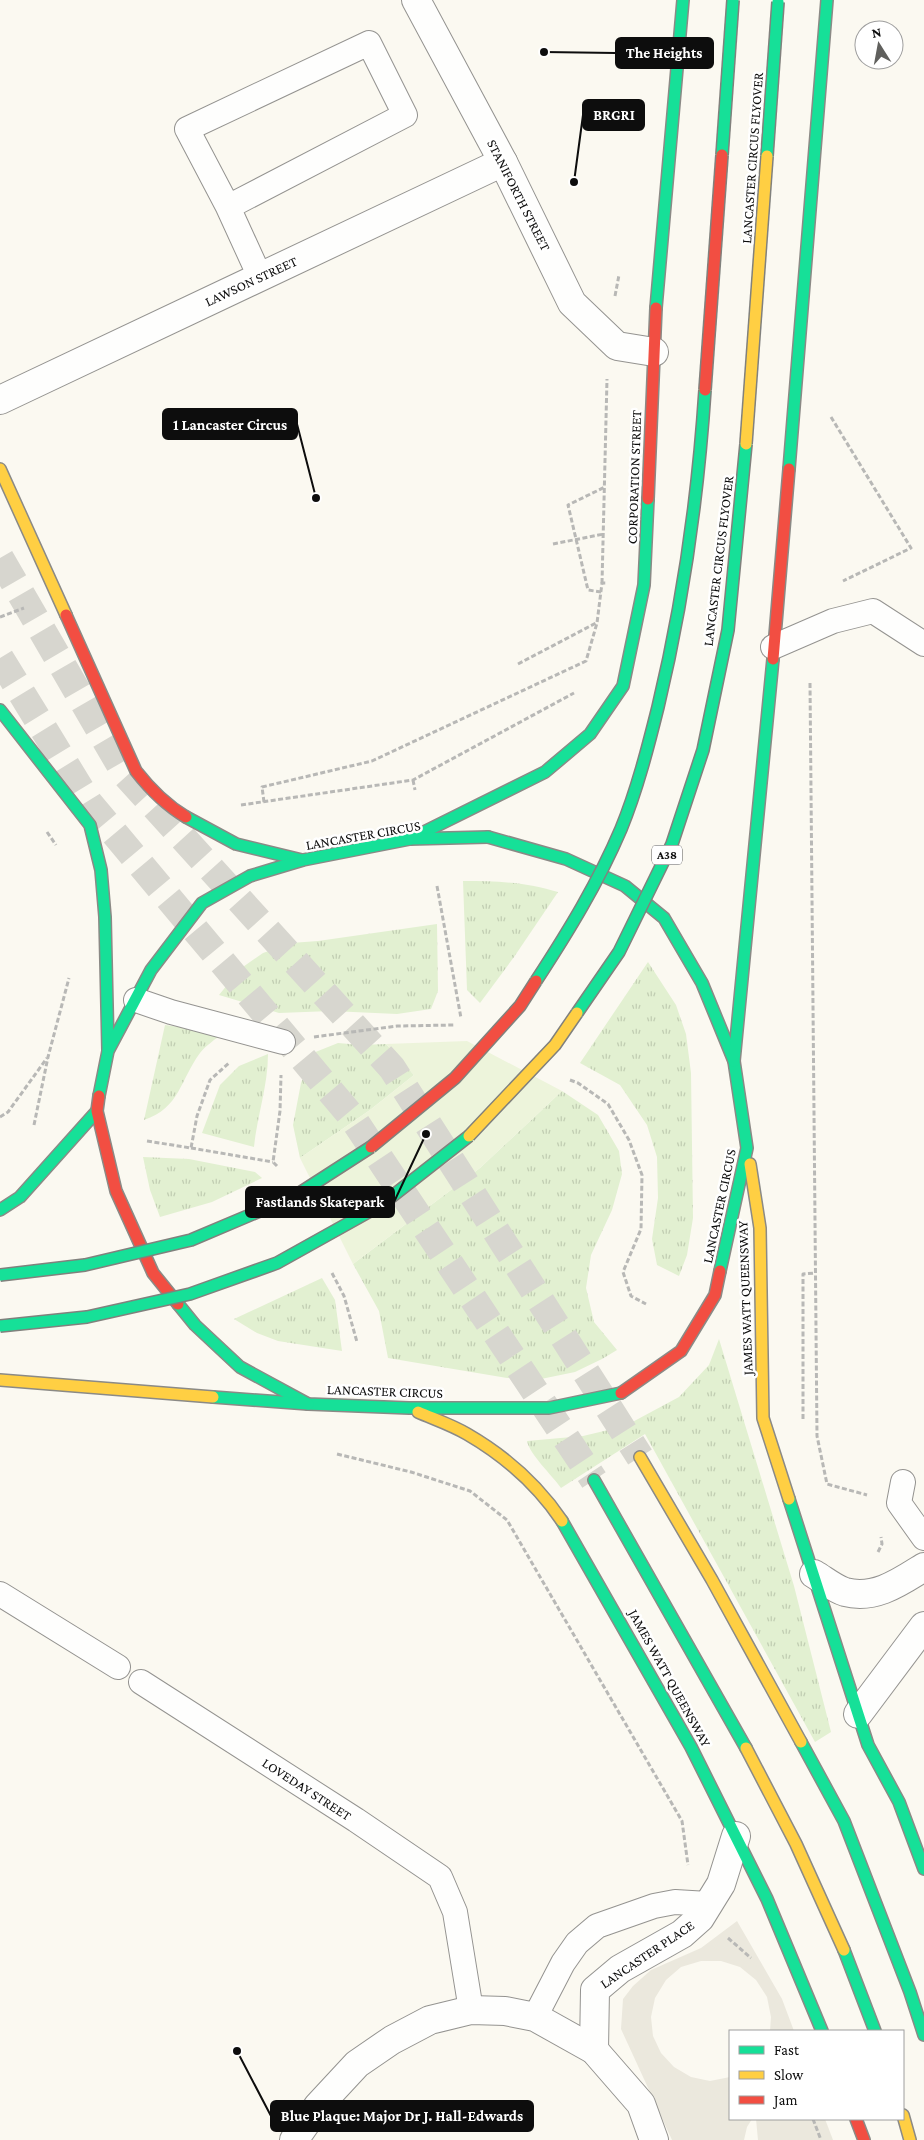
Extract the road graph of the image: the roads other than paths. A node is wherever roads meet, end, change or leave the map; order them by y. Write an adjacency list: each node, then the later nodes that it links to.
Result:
1 (416, 0): 6 (street, STANIFORTH STREET)
2 (683, 0): 9 (main road, CORPORATION STREET)
3 (733, 0): 24 (main road, bridge)
4 (827, 0): 13 (main road)
5 (778, 1): 25 (main road, LANCASTER CIRCUS FLYOVER / A38, bridge)
6 (503, 162): 8 (street, LAWSON STREET); 9 (street, STANIFORTH STREET)
7 (228, 207): 7 (lane); 8 (lane)
8 (260, 277): 10 (street, LAWSON STREET)
9 (654, 352): 15 (main road, CORPORATION STREET)
10 (0, 400)
11 (0, 468): 16 (main road)
12 (924, 644): 13 (lane)
13 (774, 647): 20 (main road)
14 (0, 710): 19 (main road)
15 (410, 839): 16 (main road, LANCASTER CIRCUS); 20 (main road, LANCASTER CIRCUS)
16 (303, 860): 17 (main road, LANCASTER CIRCUS)
17 (136, 1000): 18 (lane); 19 (main road, LANCASTER CIRCUS)
18 (283, 1042)
19 (108, 1051): 21 (main road, LANCASTER CIRCUS)
20 (734, 1061): 22 (main road, LANCASTER CIRCUS)
21 (97, 1111): 23 (main road); 27 (main road, LANCASTER CIRCUS)
22 (747, 1148): 28 (main road, LANCASTER CIRCUS); 34 (main road, JAMES WATT QUEENSWAY)
23 (0, 1210)
24 (0, 1275)
25 (0, 1326)
26 (0, 1380): 27 (main road)
27 (308, 1404): 28 (main road, LANCASTER CIRCUS)
28 (409, 1408): 40 (main road, JAMES WATT QUEENSWAY)
29 (640, 1457): 47 (main road)
30 (594, 1480): 46 (main road)
31 (901, 1493): 32 (lane)
32 (924, 1538)
33 (924, 1567): 34 (street)
34 (814, 1574): 39 (main road, JAMES WATT QUEENSWAY)
35 (0, 1594): 37 (lane)
36 (924, 1626): 39 (street)
37 (118, 1667)
38 (141, 1682): 43 (lane, LOVEDAY STREET)
39 (858, 1714): 41 (main road, JAMES WATT QUEENSWAY)
40 (736, 1836): 42 (street, LANCASTER PLACE); 45 (main road, JAMES WATT QUEENSWAY)
41 (924, 1869)
42 (708, 1904): 44 (lane); 48 (street, LANCASTER PLACE)
43 (471, 2010): 44 (street); 51 (street)
44 (535, 2018): 48 (street)
45 (822, 2030)
46 (875, 2030)
47 (924, 2035)
48 (594, 2050): 52 (street)
49 (904, 2119): 54 (main road)
50 (856, 2120): 53 (main road)
51 (294, 2140)
52 (654, 2140)
53 (864, 2140)
54 (910, 2140)

